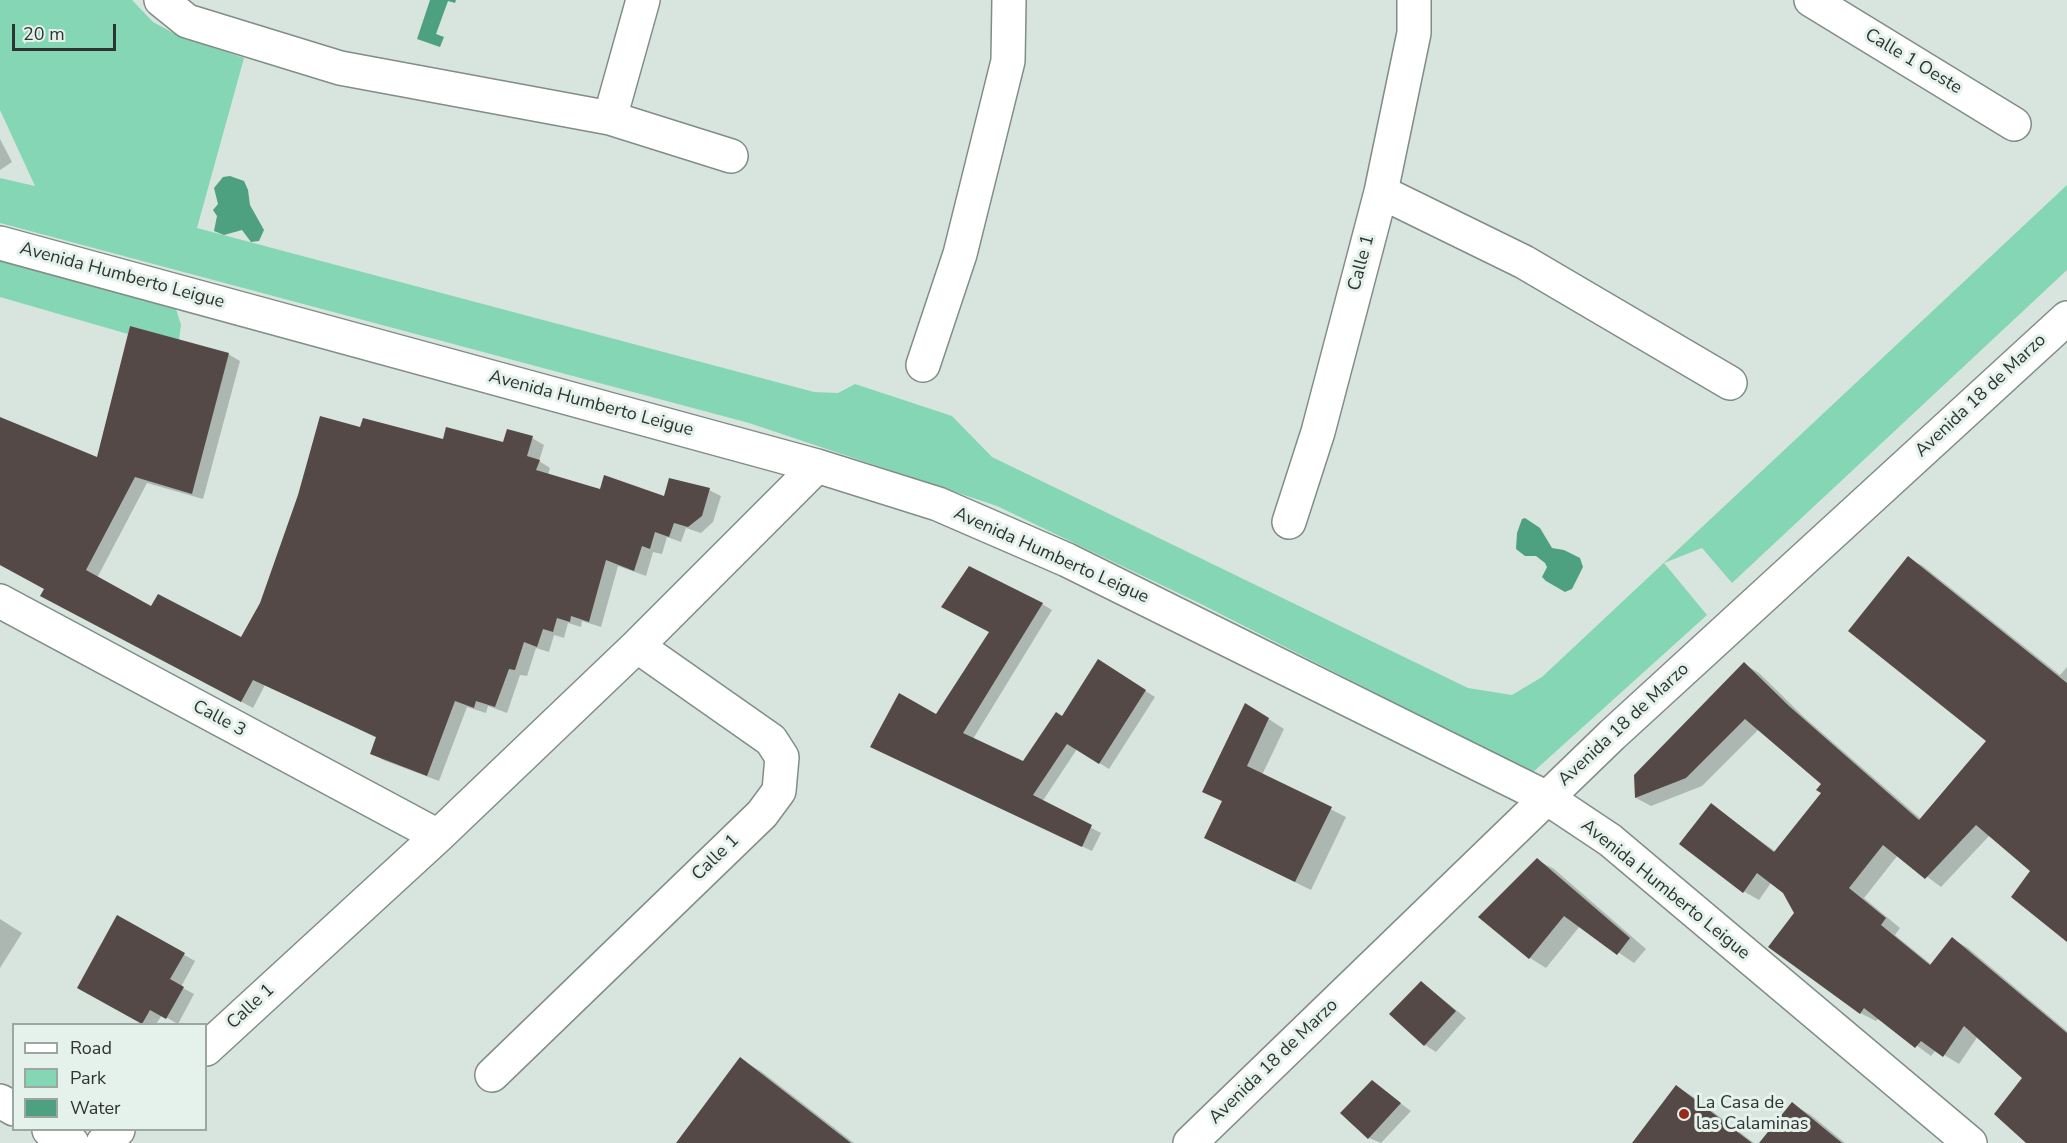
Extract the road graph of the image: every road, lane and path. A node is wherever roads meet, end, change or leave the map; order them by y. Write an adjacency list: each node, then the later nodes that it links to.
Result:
1 (161, 0): 6 (street)
2 (643, 0): 6 (street)
3 (1009, 0): 12 (street)
4 (1414, 0): 9 (street, Calle 1)
5 (1811, 0): 7 (street, Calle 1 Oeste)
6 (610, 118): 8 (street)
7 (2014, 124)
8 (731, 156)
9 (1381, 192): 13 (street); 15 (street, Calle 1)
10 (0, 243): 14 (street, Avenida Humberto Leigue)
11 (2067, 318): 18 (street, Avenida 18 de Marzo)
12 (923, 366)
13 (1730, 383)
14 (818, 466): 17 (street, Calle 1); 18 (street, Avenida Humberto Leigue)
15 (1289, 522)
16 (0, 601): 19 (street, Calle 3)
17 (637, 646): 19 (street, Calle 1); 21 (street, Calle 1)
18 (1547, 798): 26 (street, Avenida 18 de Marzo); 27 (street, Avenida Humberto Leigue)
19 (438, 836): 20 (street, Calle 1)
20 (207, 1048)
21 (492, 1075)
22 (51, 1131): 24 (street)
23 (117, 1131): 25 (street)
24 (72, 1143)
25 (103, 1143)
26 (1190, 1143)
27 (1970, 1143)

